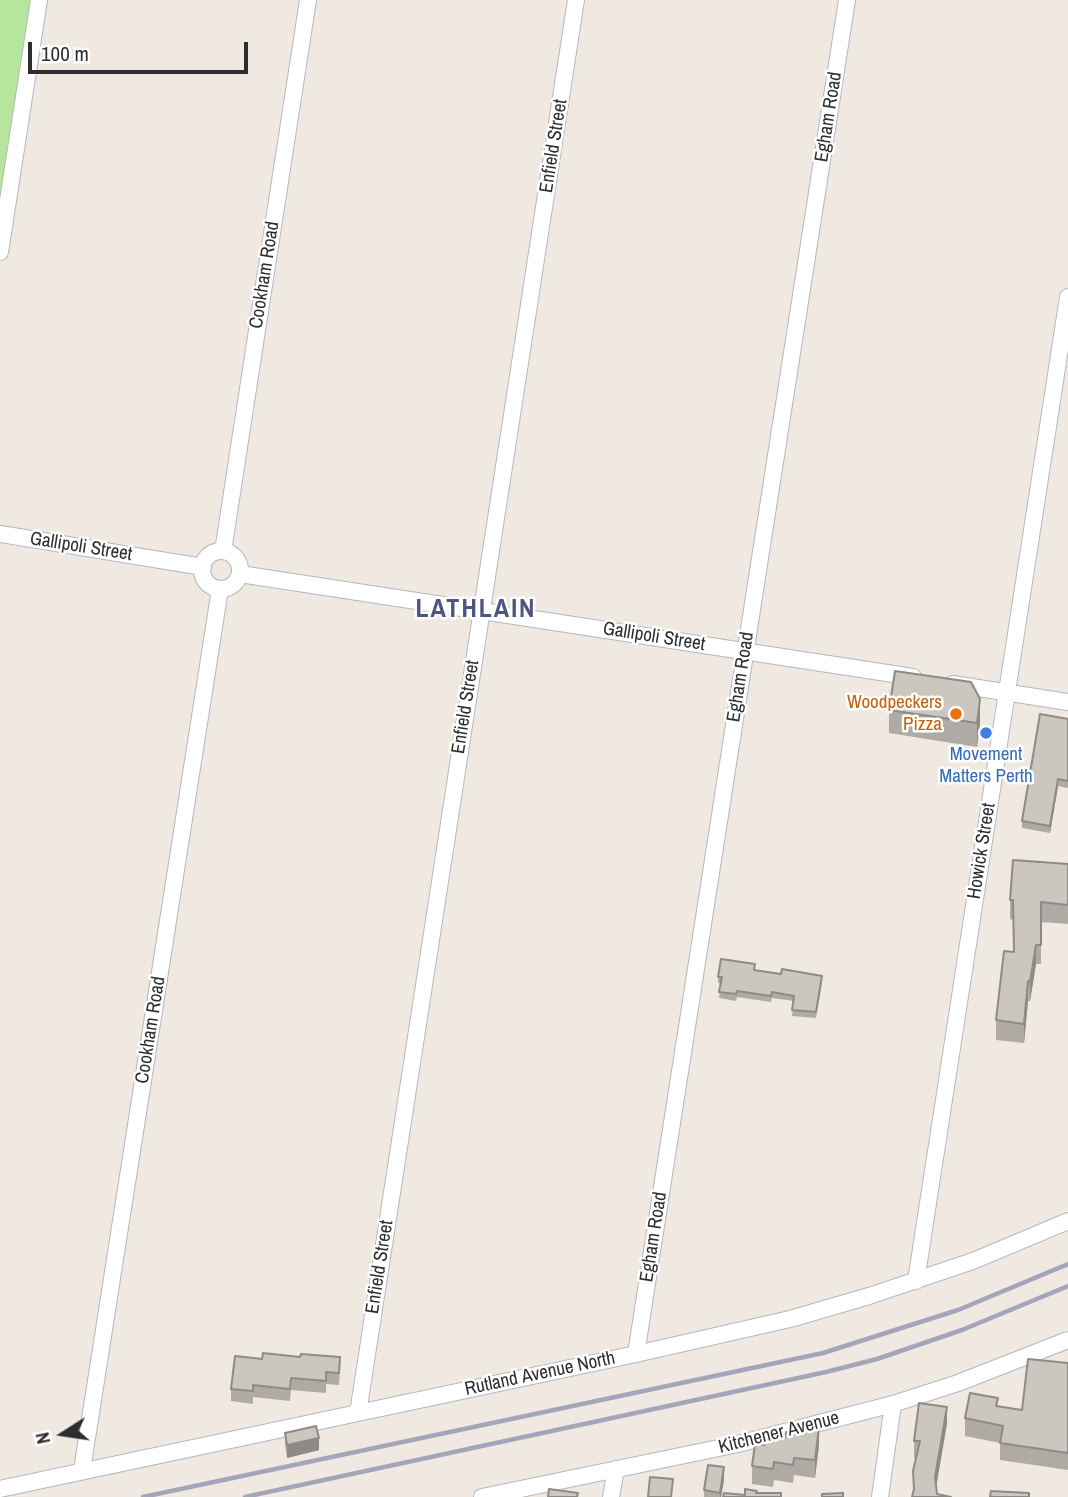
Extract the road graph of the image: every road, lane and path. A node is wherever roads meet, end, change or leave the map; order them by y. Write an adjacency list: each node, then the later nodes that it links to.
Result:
1 (39, 0): 5 (street)
2 (308, 0): 8 (street, Cookham Road)
3 (576, 0): 12 (street, Enfield Street)
4 (848, 0): 13 (street, Egham Road)
5 (0, 252)
6 (1068, 297): 14 (street, Howick Street)
7 (0, 534): 9 (street, Gallipoli Street)
8 (223, 551): 9 (street); 10 (street)
9 (203, 567): 11 (street)
10 (240, 574): 11 (street); 12 (street, Gallipoli Street)
11 (220, 589): 23 (street, Cookham Road)
12 (482, 610): 13 (street, Gallipoli Street); 21 (street, Enfield Street)
13 (745, 651): 14 (street, Gallipoli Street); 19 (street, Egham Road)
14 (1006, 692): 15 (street, Gallipoli Street); 17 (street, Howick Street)
15 (1068, 702)
16 (1068, 1221): 17 (street, Rutland Avenue North)
17 (916, 1281): 19 (street, Rutland Avenue North)
18 (1068, 1340): 20 (street, Kitchener Avenue)
19 (636, 1354): 21 (street, Rutland Avenue North)
20 (893, 1404): 22 (street, Kitchener Avenue); 27 (street)
21 (358, 1413): 23 (street, Rutland Avenue North)
22 (616, 1469): 25 (street, Kitchener Avenue); 26 (street)
23 (82, 1470): 24 (street, Rutland Avenue North)
24 (0, 1489)
25 (482, 1497)
26 (611, 1497)
27 (880, 1497)

